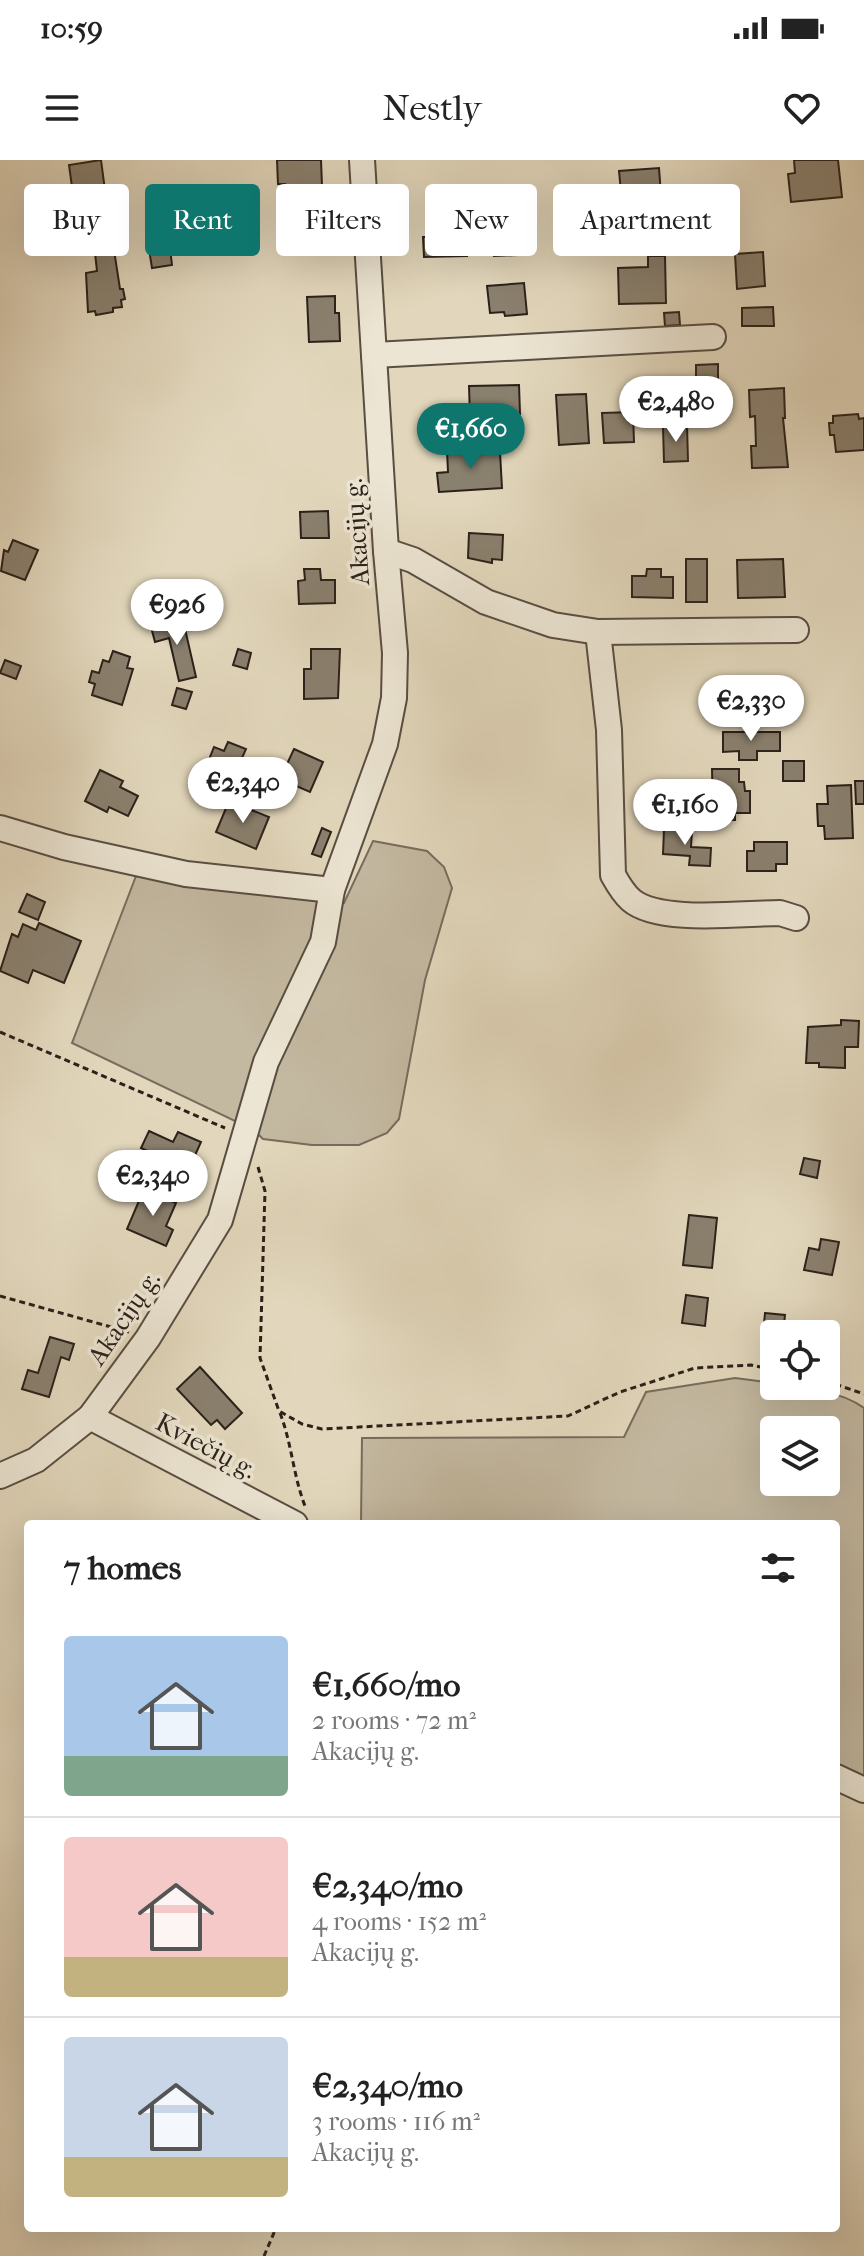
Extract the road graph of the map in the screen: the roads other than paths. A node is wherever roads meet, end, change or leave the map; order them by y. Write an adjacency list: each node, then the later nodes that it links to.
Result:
1 (362, 160): 3 (street, Akacijų g.)
2 (713, 337): 3 (street)
3 (374, 355): 4 (street, Akacijų g.)
4 (386, 551): 6 (street); 8 (street, Akacijų g.)
5 (796, 630): 6 (street)
6 (598, 632): 9 (street)
7 (0, 828): 8 (street)
8 (332, 890): 10 (street, Akacijų g.)
9 (796, 918)
10 (90, 1417): 11 (street, Akacijų g.); 12 (street, Kviečių g.)
11 (0, 1476)
12 (302, 1518)
13 (840, 1779): 14 (street)
14 (864, 1790)

